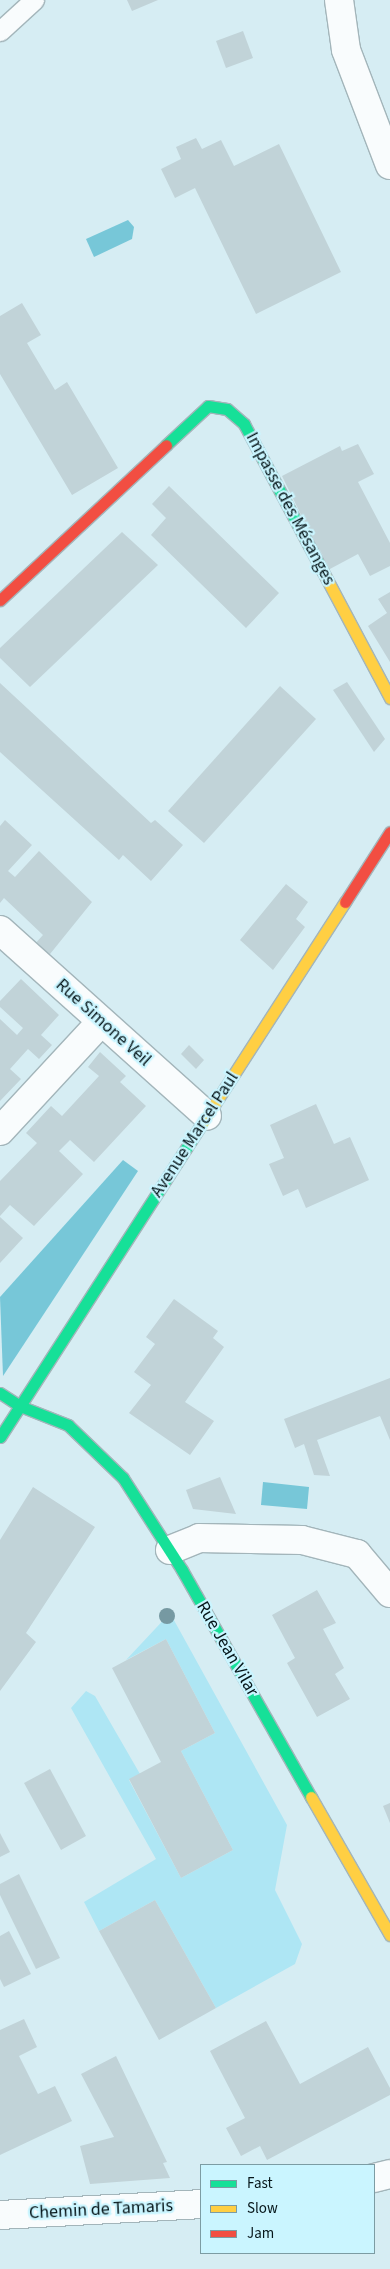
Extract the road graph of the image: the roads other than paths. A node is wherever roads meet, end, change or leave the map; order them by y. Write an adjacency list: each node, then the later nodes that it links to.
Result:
1 (34, 0): 3 (lane)
2 (338, 0): 4 (street)
3 (0, 31)
4 (390, 165)
5 (0, 600): 6 (street, Impasse des Mésanges)
6 (390, 698)
7 (390, 832): 10 (street, Avenue Marcel Paul)
8 (0, 930): 9 (street, Rue Simone Veil)
9 (101, 1022): 10 (street, Rue Simone Veil); 11 (street)
10 (207, 1116): 13 (street, Avenue Marcel Paul)
11 (0, 1131)
12 (0, 1393): 13 (street)
13 (20, 1406): 14 (street, Avenue Marcel Paul); 15 (street, Rue Jean Vilar)
14 (0, 1437)
15 (170, 1550): 16 (street); 17 (street, Rue Jean Vilar)
16 (390, 1593)
17 (390, 1936)
18 (390, 2174): 19 (street)
19 (375, 2178)
20 (200, 2204): 21 (street, Chemin de Tamaris)
21 (0, 2215)

